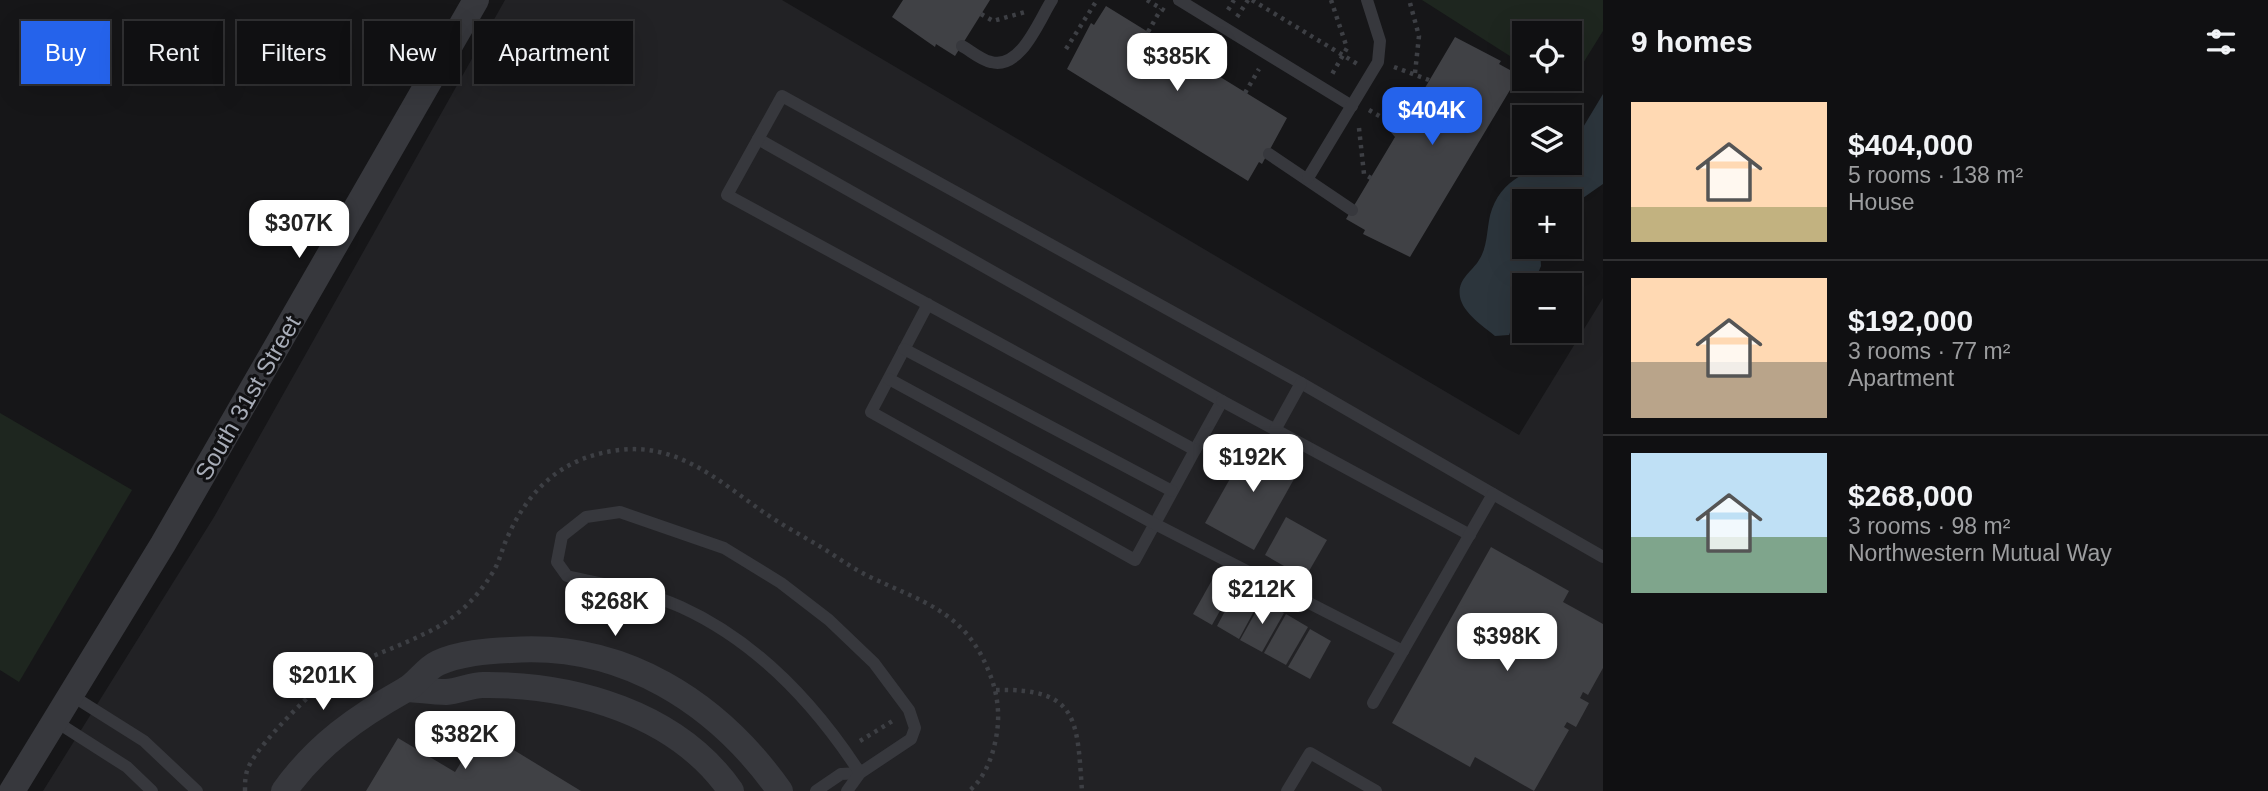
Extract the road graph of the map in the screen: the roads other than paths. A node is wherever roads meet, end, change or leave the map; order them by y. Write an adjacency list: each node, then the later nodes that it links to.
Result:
1 (476, 0): 25 (street, South 31st Street)
2 (1052, 0): 5 (lane)
3 (1178, 0): 6 (lane)
4 (1367, 0): 6 (lane)
5 (962, 46)
6 (1352, 106): 9 (lane)
7 (758, 139): 11 (lane); 14 (lane); 15 (lane)
8 (1269, 154): 9 (lane)
9 (1308, 178): 10 (lane)
10 (1352, 210)
11 (928, 304): 12 (lane); 17 (lane)
12 (904, 349): 13 (lane); 18 (lane)
13 (888, 379): 20 (lane); 20 (lane)
14 (1301, 383): 16 (lane); 19 (lane)
15 (1222, 401): 16 (lane); 17 (lane)
16 (1275, 430): 21 (lane)
17 (1195, 450): 18 (lane)
18 (1172, 491): 20 (lane)
19 (1493, 494): 21 (lane); 22 (lane)
20 (1155, 524): 23 (lane)
21 (1470, 535): 23 (lane)
22 (1603, 557)
23 (1403, 651): 26 (lane)
24 (409, 689): 33 (street); 34 (street); 35 (street)
25 (71, 695): 27 (street, South 31st Street); 32 (lane)
26 (1373, 703)
27 (55, 721): 30 (street, South 31st Street); 31 (lane)
28 (860, 773): 28 (lane); 36 (lane); 37 (lane)
29 (1372, 790): 38 (lane)
30 (12, 791)
31 (152, 791)
32 (197, 791)
33 (284, 791)
34 (731, 791)
35 (780, 791)
36 (816, 791)
37 (847, 791)
38 (1287, 791)

